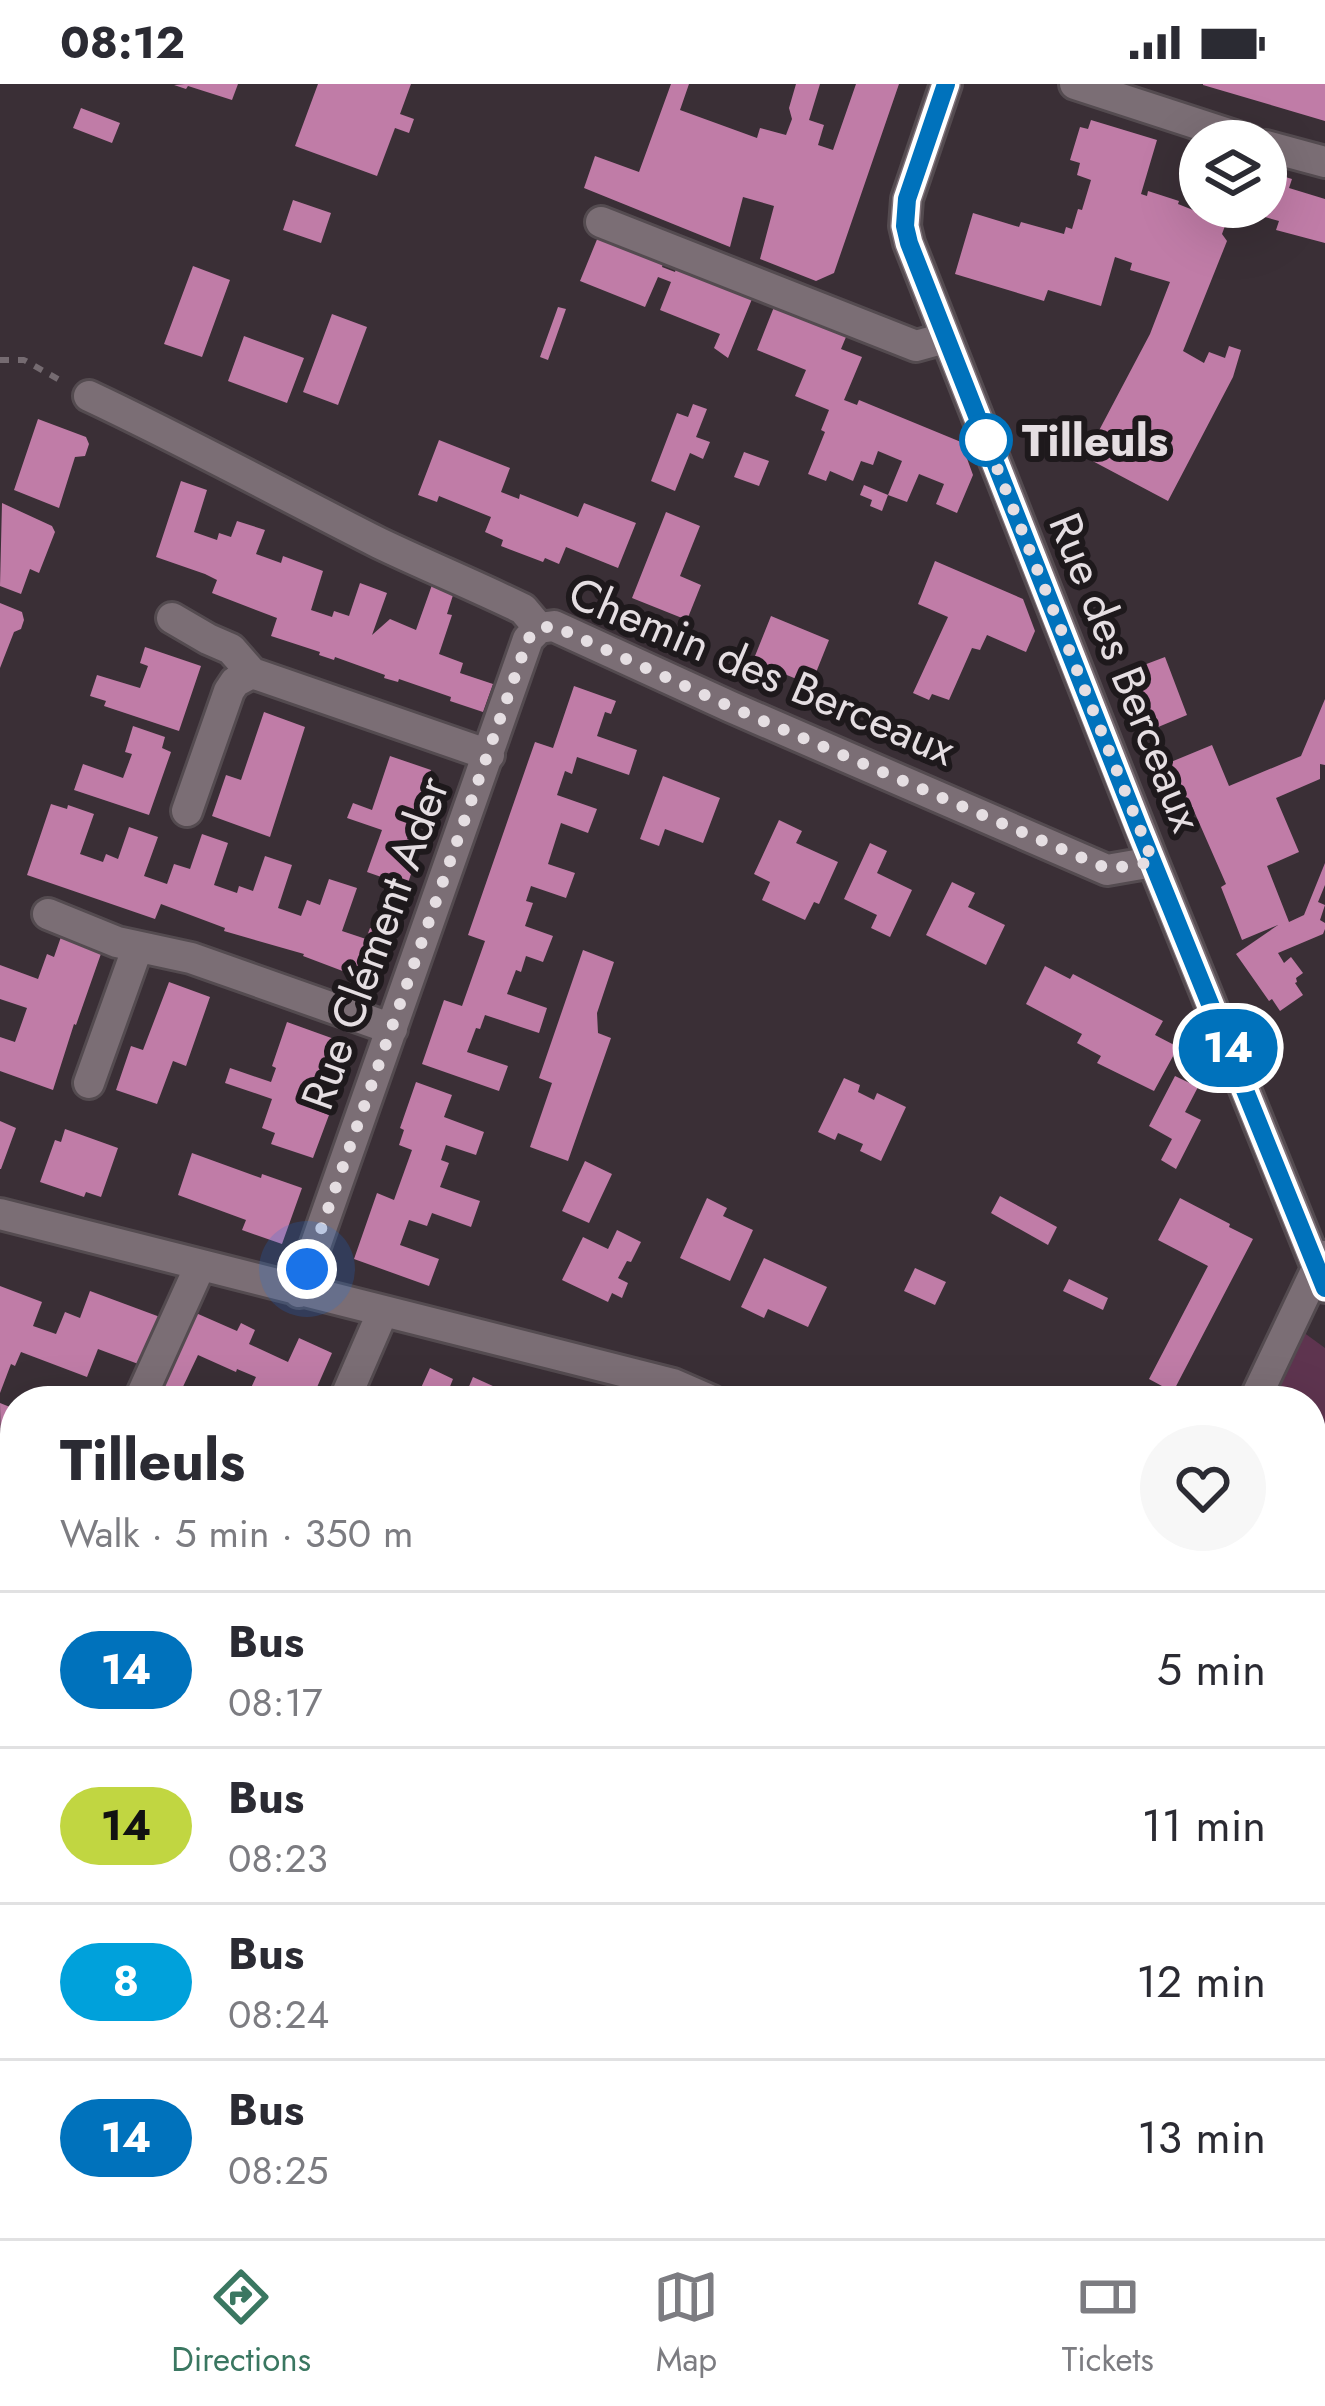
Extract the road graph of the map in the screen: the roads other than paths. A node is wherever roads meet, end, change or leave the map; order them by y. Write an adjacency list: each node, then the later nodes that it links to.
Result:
1 (946, 84): 7 (street, Rue des Berceaux)
2 (1075, 84): 3 (street)
3 (1186, 120)
4 (1287, 152): 5 (street)
5 (1325, 162)
6 (601, 222): 7 (street)
7 (945, 338): 14 (street, Rue des Berceaux)
8 (89, 396): 10 (street, Chemin des Berceaux)
9 (172, 618): 11 (street)
10 (539, 628): 12 (street, Rue Clément Ader); 14 (street, Chemin des Berceaux)
11 (252, 673): 12 (street); 13 (street)
12 (489, 755): 17 (street, Rue Clément Ader)
13 (187, 811)
14 (1153, 862): 21 (street, Rue des Berceaux)
15 (48, 914): 16 (street)
16 (137, 949): 17 (street); 18 (street)
17 (392, 1029): 22 (street, Rue Clément Ader)
18 (89, 1083)
19 (0, 1214): 20 (street)
20 (200, 1266): 22 (street); 24 (street)
21 (1322, 1269): 27 (street)
22 (299, 1292): 23 (street)
23 (383, 1311): 25 (street); 26 (street)
24 (146, 1386)
25 (350, 1386)
26 (644, 1386)
27 (1262, 1386)

